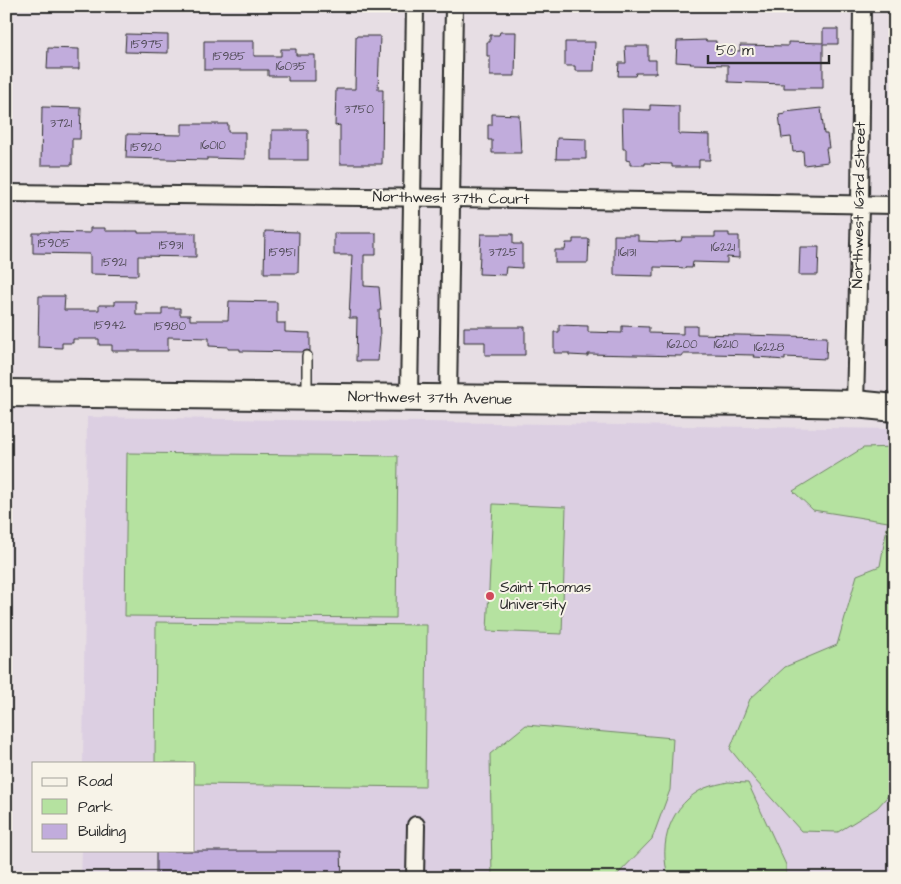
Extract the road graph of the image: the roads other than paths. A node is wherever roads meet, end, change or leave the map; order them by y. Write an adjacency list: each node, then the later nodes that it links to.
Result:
1 (415, 6): 5 (street)
2 (454, 6): 6 (street)
3 (862, 6): 7 (street, Northwest 163rd Street)
4 (6, 193): 5 (street, Northwest 37th Court)
5 (413, 197): 6 (street, Northwest 37th Court); 12 (street)
6 (450, 198): 7 (street, Northwest 37th Court); 13 (street)
7 (860, 205): 8 (street, Northwest 37th Court); 15 (street, Northwest 163rd Street)
8 (895, 205)
9 (307, 356): 11 (lane)
10 (6, 393): 11 (main road, Northwest 37th Avenue)
11 (307, 397): 12 (main road, Northwest 37th Avenue)
12 (409, 398): 13 (main road, Northwest 37th Avenue)
13 (448, 398): 15 (main road, Northwest 37th Avenue)
14 (895, 400): 15 (main road, Northwest 37th Avenue)
15 (855, 404): 16 (main road, Northwest 37th Avenue)
16 (895, 408)
17 (416, 825): 18 (street)
18 (415, 878)

